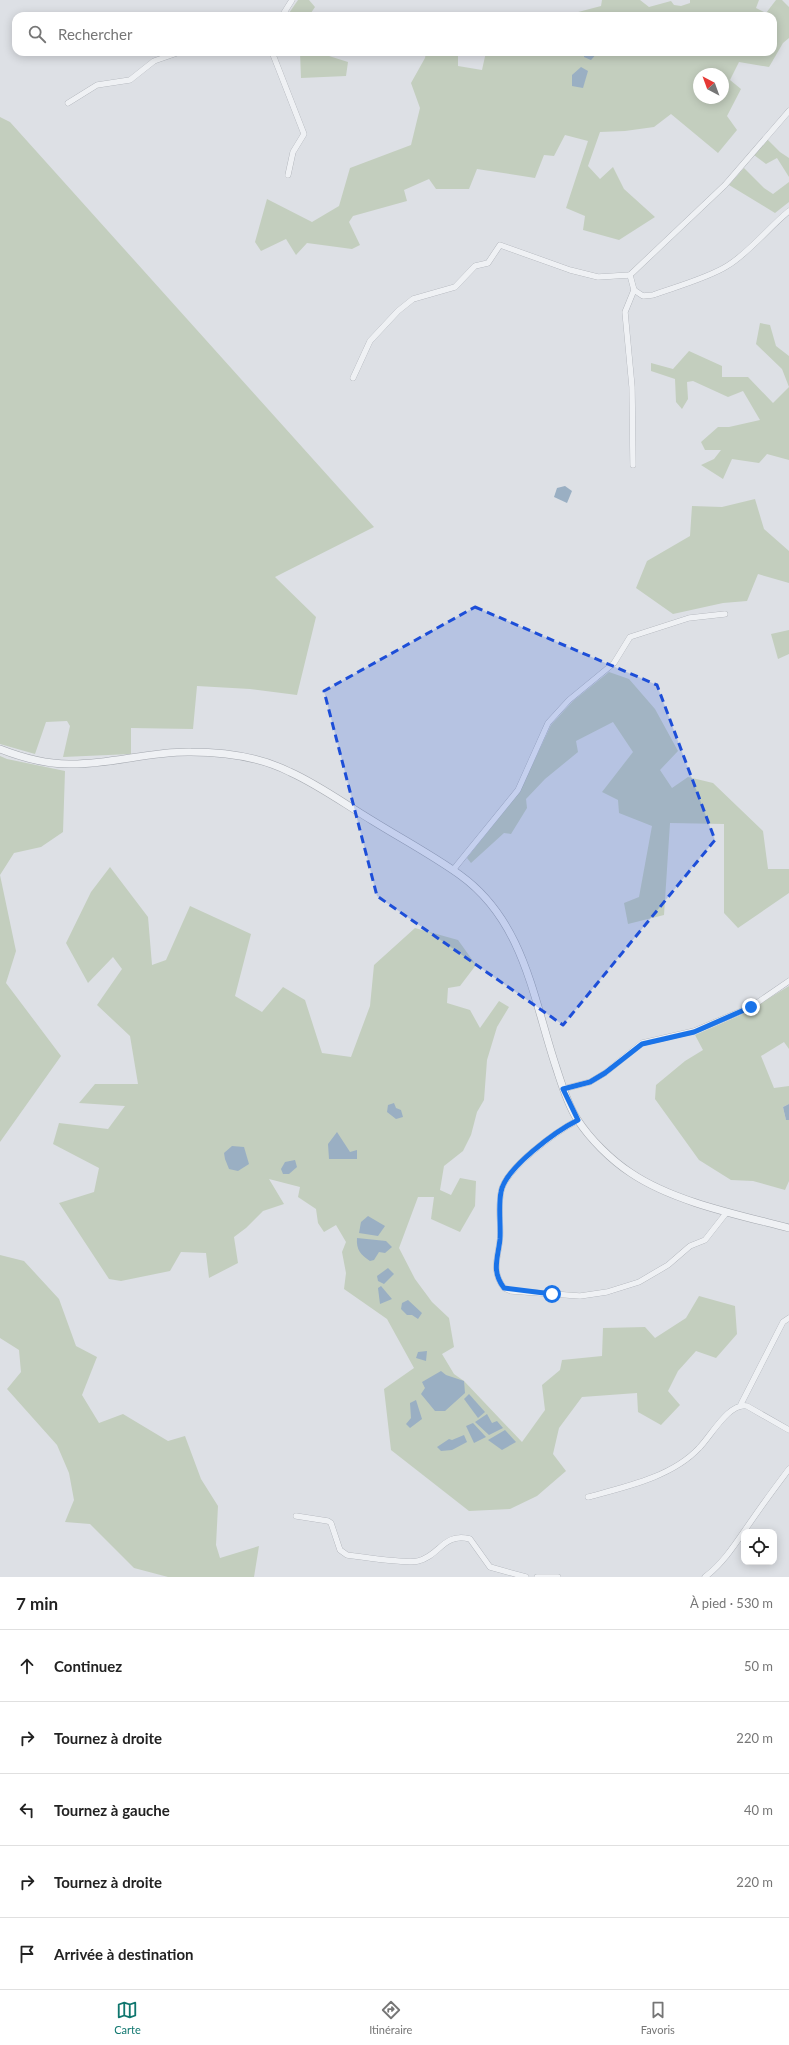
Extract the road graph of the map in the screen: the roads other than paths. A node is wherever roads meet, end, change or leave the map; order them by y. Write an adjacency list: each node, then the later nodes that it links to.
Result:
1 (292, 0): 2 (street)
2 (284, 12)
3 (168, 56): 5 (street)
4 (274, 56): 7 (street)
5 (68, 103)
6 (789, 111): 9 (street)
7 (288, 175)
8 (789, 210): 10 (street)
9 (630, 275): 10 (street); 11 (street)
10 (634, 290): 12 (street)
11 (353, 378)
12 (633, 465)
13 (725, 614): 15 (street)
14 (0, 749): 15 (street)
15 (453, 870): 17 (street)
16 (789, 980): 17 (street)
17 (563, 1089): 18 (street)
18 (578, 1120): 19 (street); 19 (street)
19 (727, 1212): 20 (street)
20 (789, 1228)
21 (789, 1318): 22 (street)
22 (741, 1404): 23 (street); 25 (street)
23 (789, 1430)
24 (789, 1470): 30 (street)
25 (588, 1497)
26 (296, 1516): 27 (street)
27 (526, 1577)
28 (537, 1577): 29 (street)
29 (558, 1577)
30 (705, 1577)

